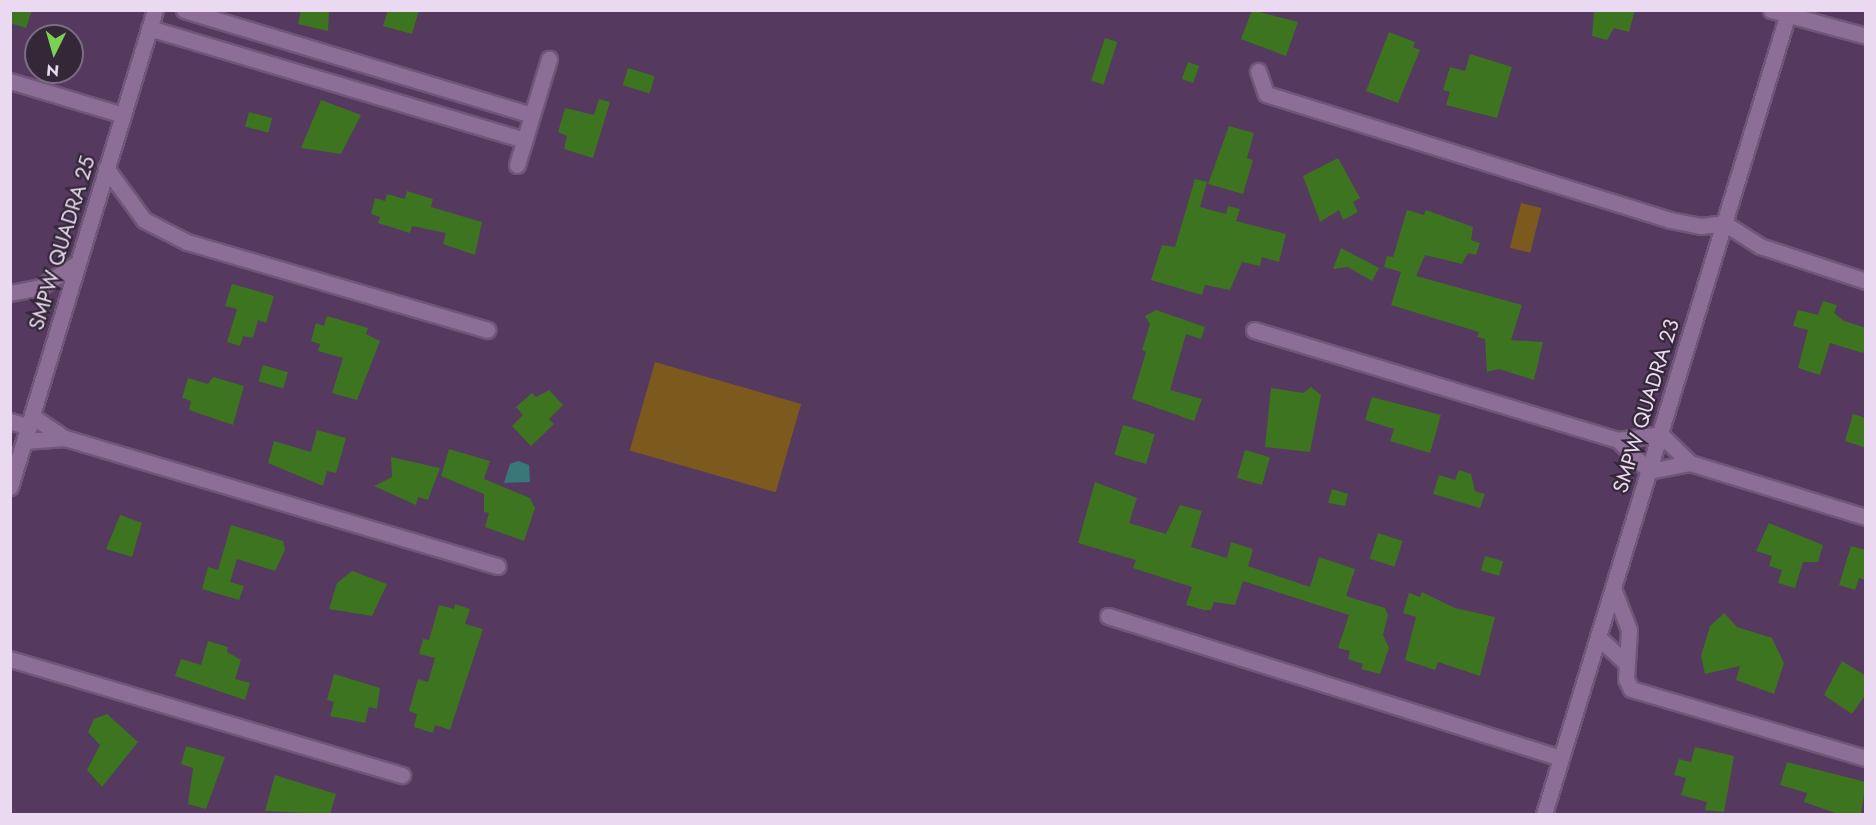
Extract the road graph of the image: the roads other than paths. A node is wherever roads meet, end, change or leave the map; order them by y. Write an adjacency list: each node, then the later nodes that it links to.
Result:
1 (155, 10): 6 (street, SMPW QUADRA 25)
2 (184, 10): 5 (street)
3 (1771, 10): 4 (street)
4 (1789, 11): 7 (street); 19 (street, SMPW QUADRA 23)
5 (228, 24): 8 (street); 10 (street)
6 (149, 28): 8 (street); 15 (street, SMPW QUADRA 25)
7 (1866, 36)
8 (220, 49): 13 (street)
9 (549, 59): 14 (street)
10 (384, 70): 13 (street); 14 (street)
11 (1258, 71): 19 (street)
12 (10, 81): 15 (street)
13 (376, 95): 16 (street)
14 (532, 114): 16 (street)
15 (123, 116): 18 (street, SMPW QUADRA 25)
16 (525, 140): 17 (street)
17 (517, 165)
18 (106, 168): 20 (street, SMPW QUADRA 25); 23 (street)
19 (1724, 223): 21 (street); 27 (street, SMPW QUADRA 23)
20 (78, 263): 22 (street); 26 (street, SMPW QUADRA 25)
21 (1866, 280)
22 (10, 293)
23 (487, 330)
24 (1254, 330): 29 (street)
25 (10, 421): 26 (street)
26 (28, 428): 28 (street); 28 (street); 32 (street, SMPW QUADRA 25)
27 (1660, 434): 29 (street); 30 (street); 31 (street, SMPW QUADRA 23)
28 (65, 438): 34 (street)
29 (1618, 440): 31 (street)
30 (1690, 463): 31 (street); 33 (street)
31 (1649, 471): 35 (street, SMPW QUADRA 23)
32 (10, 487)
33 (1866, 517)
34 (496, 566)
35 (1613, 588): 37 (street, SMPW QUADRA 23); 39 (street)
36 (1108, 615): 40 (street)
37 (1598, 637): 39 (street); 40 (street, SMPW QUADRA 23)
38 (10, 659): 42 (street)
39 (1626, 663): 41 (street)
40 (1561, 758): 43 (street, SMPW QUADRA 23)
41 (1866, 758)
42 (402, 775)
43 (1544, 814)

